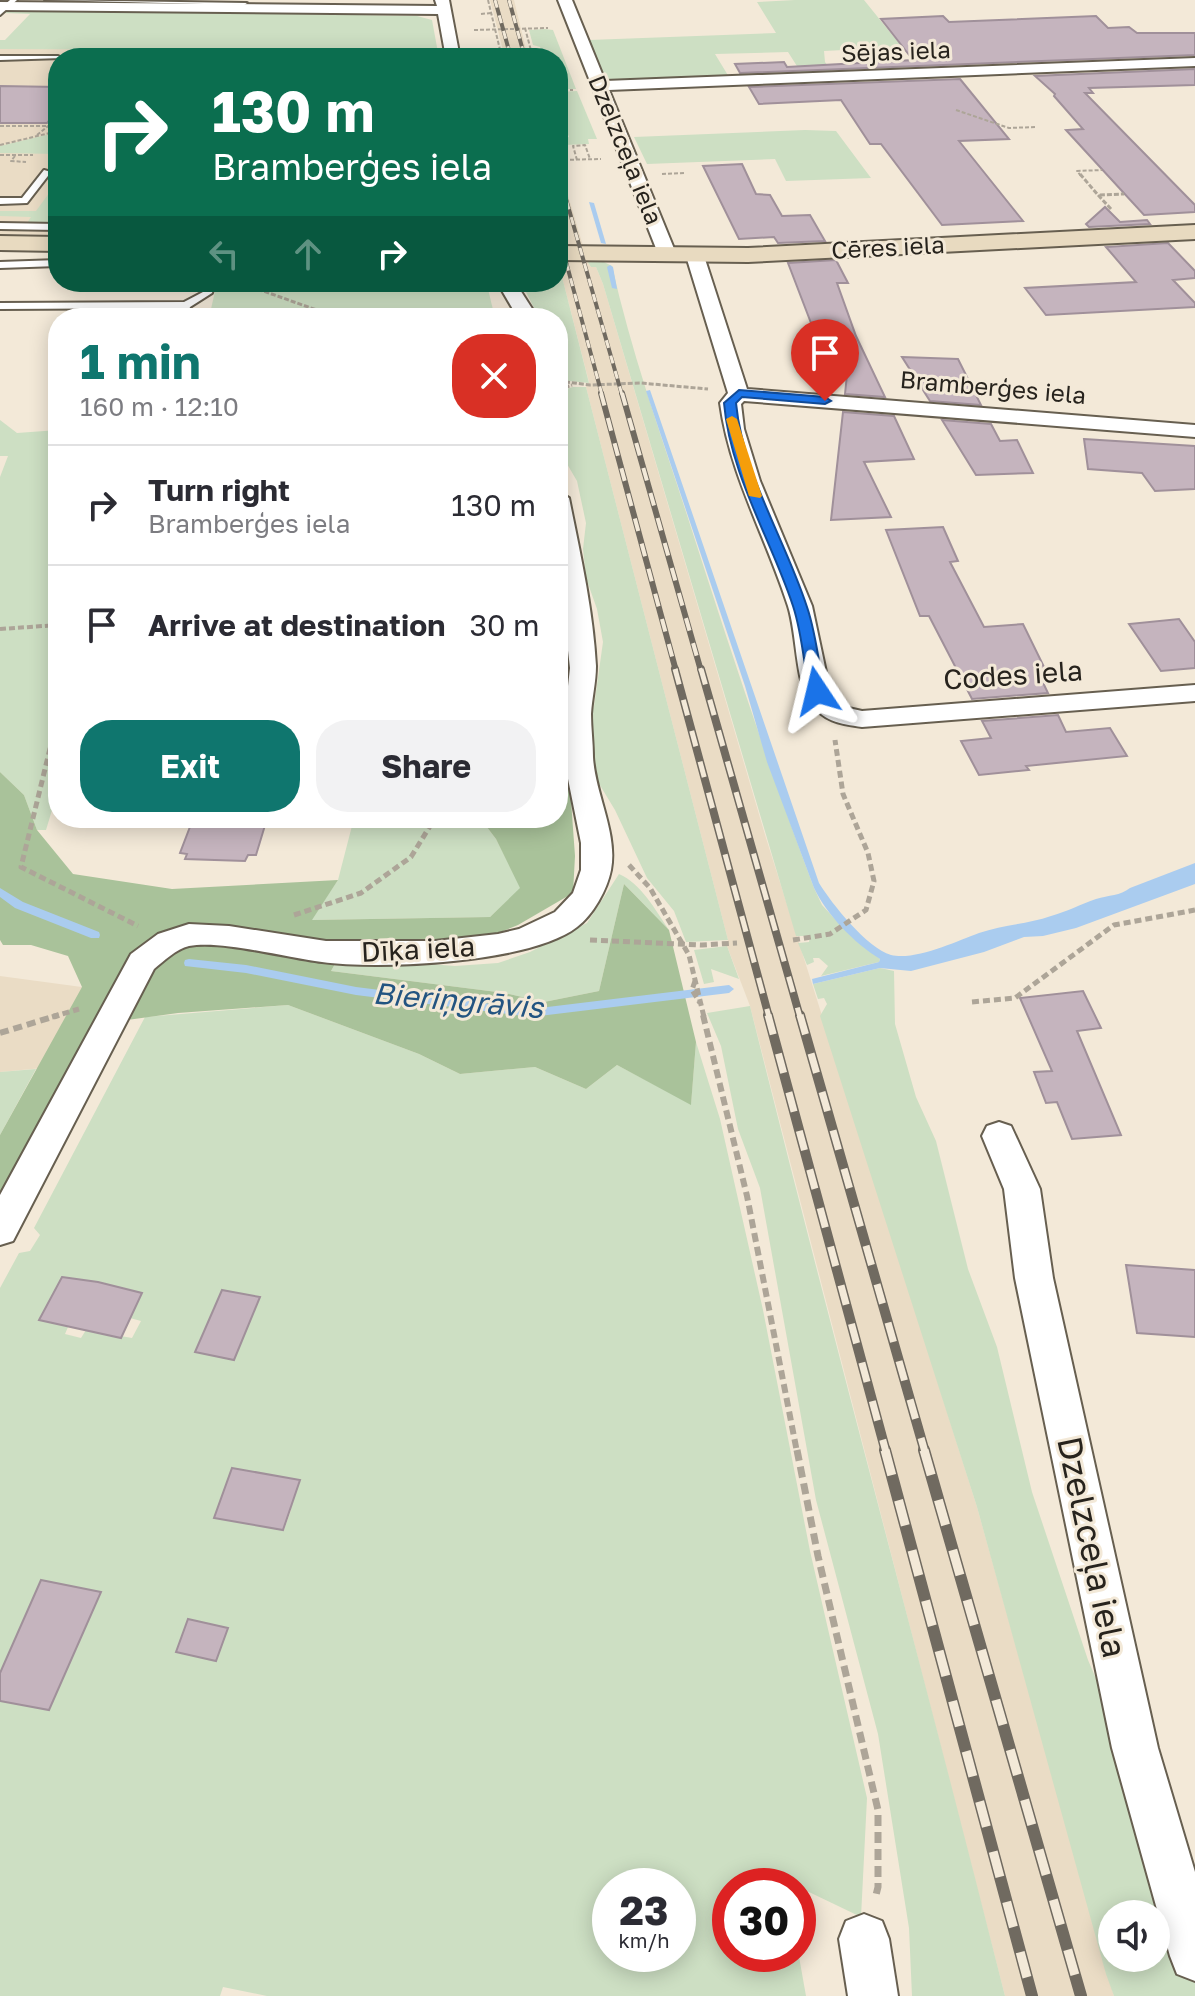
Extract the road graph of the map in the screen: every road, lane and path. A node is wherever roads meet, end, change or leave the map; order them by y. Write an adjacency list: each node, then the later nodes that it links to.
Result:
1 (48, 0): 4 (lane)
2 (488, 0): 7 (path)
3 (565, 0): 19 (street, Dzelzceļa iela)
4 (244, 4): 5 (street); 6 (street)
5 (443, 5): 13 (street)
6 (6, 6)
7 (491, 13): 8 (path); 12 (path)
8 (481, 14)
9 (525, 28): 10 (path); 12 (path); 15 (path)
10 (537, 28)
11 (481, 30): 12 (path)
12 (494, 30): 14 (path)
13 (451, 48)
14 (499, 48)
15 (530, 48)
16 (0, 58): 17 (lane)
17 (48, 58)
18 (1195, 62): 19 (street, Sējas iela)
19 (598, 86): 43 (street, Dzelzceļa iela)
20 (956, 110): 23 (path)
21 (0, 126): 22 (path)
22 (46, 126): 25 (path)
23 (1035, 127)
24 (48, 132): 25 (path)
25 (37, 136): 26 (path)
26 (0, 145)
27 (608, 158): 28 (path)
28 (590, 159): 30 (path); 30 (path)
29 (568, 160): 30 (path)
30 (577, 160)
31 (1102, 170): 34 (path)
32 (47, 172): 35 (lane)
33 (1124, 194): 34 (path)
34 (1098, 195): 36 (path)
35 (0, 201)
36 (1117, 215)
37 (0, 226): 38 (lane)
38 (48, 227)
39 (1195, 232): 44 (main road, Cēres iela)
40 (0, 243): 41 (main road)
41 (48, 244)
42 (570, 253): 43 (main road, Cēres iela)
43 (668, 256): 44 (main road, Cēres iela)
44 (695, 256): 56 (street)
45 (48, 263): 46 (lane)
46 (0, 265)
47 (207, 292): 49 (lane)
48 (266, 292): 52 (path)
49 (186, 305): 50 (lane); 51 (lane)
50 (0, 306)
51 (185, 308)
52 (311, 308)
53 (568, 382): 54 (path)
54 (581, 384): 55 (path); 56 (path)
55 (568, 387)
56 (739, 392): 57 (street, Bramberģes iela); 62 (street)
57 (1195, 431)
58 (568, 601): 65 (street, Dīķa iela)
59 (48, 626): 60 (path)
60 (0, 629)
61 (1195, 693): 62 (street, Codes iela)
62 (836, 715): 69 (path)
63 (48, 757): 70 (path)
64 (429, 828): 67 (path)
65 (596, 843): 68 (street, Dīķa iela); 72 (path)
66 (1195, 910): 76 (path)
67 (229, 937): 68 (street, Dīķa iela); 70 (street, Dīķa iela)
68 (527, 938): 72 (path)
69 (793, 940)
70 (169, 942): 74 (street)
71 (737, 943): 72 (path)
72 (685, 944): 73 (path)
73 (695, 981): 75 (path); 75 (path)
74 (123, 996): 77 (path); 79 (street)
75 (699, 996): 80 (path)
76 (972, 1002)
77 (0, 1033)
78 (999, 1136): 81 (street, Dzelzceļa iela)
79 (0, 1230)
80 (864, 1939): 82 (street)
81 (1195, 1956)
82 (873, 1996)

